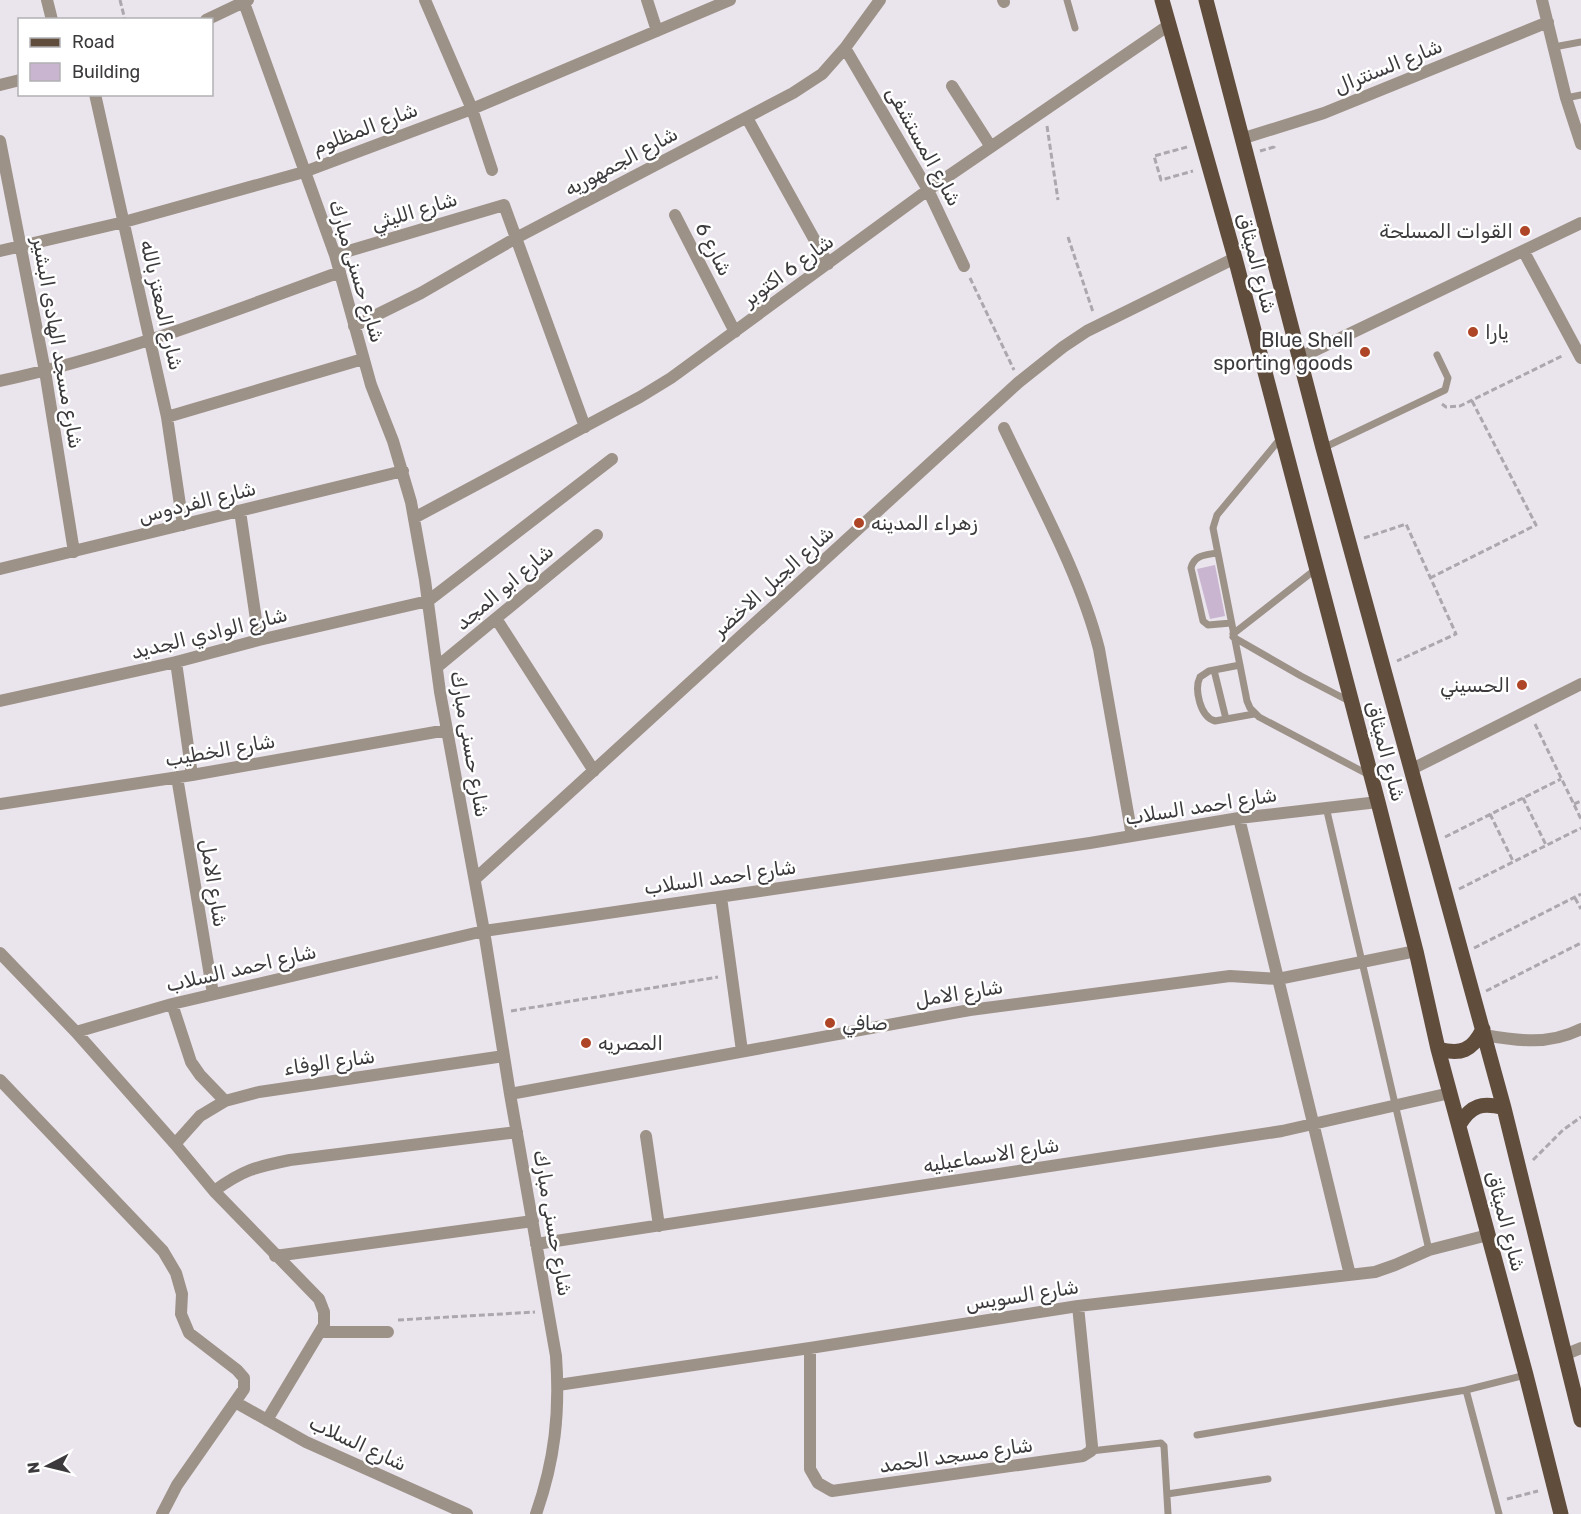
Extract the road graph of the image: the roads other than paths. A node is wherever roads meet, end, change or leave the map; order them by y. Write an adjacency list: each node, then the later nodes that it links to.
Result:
1 (47, 0): 11 (street)
2 (425, 0): 26 (street)
3 (647, 0): 16 (street)
4 (730, 0): 16 (street, شارع المظلوم)
5 (880, 0): 19 (street, شارع الجمهوريه)
6 (1067, 0): 15 (lane)
7 (1162, 0): 14 (main road, شارع الميثاق)
8 (1206, 0): 28 (main road, شارع الميثاق)
9 (1542, 0): 13 (street)
10 (245, 1): 12 (street); 33 (street, شارع حسنى مبارك)
11 (52, 18)
12 (210, 18)
13 (1548, 22): 18 (street); 28 (street, شارع السنترال)
14 (1168, 26): 31 (street, شارع 6 اكتوبر); 43 (main road, شارع الميثاق)
15 (1075, 28)
16 (657, 30): 26 (street, شارع المظلوم)
17 (1581, 42): 18 (lane)
18 (1554, 47): 25 (street)
19 (845, 48): 27 (street, شارع الجمهوريه); 34 (street, شارع المستشفى)
20 (18, 80): 21 (street)
21 (0, 85)
22 (952, 86): 31 (street)
23 (1581, 95): 25 (lane)
24 (95, 96): 36 (street, شارع المعتز بالله)
25 (1566, 98): 30 (street)
26 (472, 109): 32 (street); 33 (street, شارع المظلوم)
27 (747, 118): 38 (street, شارع الجمهوريه); 44 (street)
28 (1241, 139): 52 (main road, شارع الميثاق)
29 (0, 141): 39 (street, شارع مسجد الهادى البشير)
30 (1581, 144)
31 (992, 147): 34 (street, شارع 6 اكتوبر)
32 (492, 170)
33 (304, 172): 36 (street, شارع المظلوم); 42 (street, شارع حسنى مبارك)
34 (928, 190): 44 (street, شارع 6 اكتوبر); 45 (street, شارع المستشفى)
35 (675, 215): 48 (street, شارع 6)
36 (124, 222): 39 (street, شارع المظلوم); 49 (street, شارع المعتز بالله)
37 (1581, 223): 41 (street)
38 (516, 238): 42 (street, شارع الليثي); 47 (street, شارع الجمهوريه); 57 (street)
39 (22, 246): 40 (street, شارع المظلوم); 54 (street, شارع مسجد الهادى البشير)
40 (0, 251)
41 (1524, 252): 50 (street); 52 (street)
42 (335, 255): 46 (street, شارع حسنى مبارك)
43 (1235, 258): 59 (main road, شارع الميثاق); 87 (street, شارع الجبل الاخضر)
44 (828, 264): 48 (street, شارع 6 اكتوبر)
45 (964, 266)
46 (340, 272): 47 (street, شارع حسنى مبارك); 49 (street)
47 (354, 326): 53 (street, شارع حسنى مبارك)
48 (735, 332): 57 (street, شارع 6 اكتوبر)
49 (150, 340): 54 (street); 56 (street, شارع المعتز بالله)
50 (1579, 353)
51 (1437, 355): 60 (lane)
52 (1299, 358): 60 (main road, شارع الميثاق)
53 (363, 359): 56 (street); 62 (street, شارع حسنى مبارك)
54 (45, 371): 55 (street); 67 (street, شارع مسجد الهادى البشير)
55 (0, 381)
56 (167, 417): 65 (street, شارع المعتز بالله)
57 (585, 427): 64 (street, شارع 6 اكتوبر)
58 (1004, 428): 95 (street)
59 (1282, 437): 68 (lane); 70 (main road, شارع الميثاق)
60 (1323, 448): 86 (main road, شارع الميثاق)
61 (612, 459): 71 (street)
62 (403, 471): 63 (street, شارع الفردوس); 64 (street, شارع حسنى مبارك)
63 (240, 511): 65 (street, شارع الفردوس); 75 (street)
64 (414, 518): 71 (street, شارع حسنى مبارك)
65 (183, 525): 67 (street, شارع الفردوس)
66 (597, 536): 72 (street, شارع ابو المجد)
67 (74, 552): 69 (street, شارع الفردوس)
68 (1217, 553): 73 (lane); 73 (lane)
69 (0, 569)
70 (1316, 569): 74 (lane); 82 (main road, شارع الميثاق)
71 (428, 601): 75 (street, شارع الوادي الجديد); 78 (street, شارع حسنى مبارك)
72 (496, 620): 78 (street, شارع ابو المجد); 87 (street)
73 (1231, 623): 74 (lane)
74 (1233, 635): 77 (lane); 82 (lane)
75 (259, 640): 76 (street, شارع الوادي الجديد)
76 (176, 662): 81 (street, شارع الوادي الجديد); 88 (street)
77 (1239, 664): 79 (lane); 83 (lane)
78 (437, 667): 85 (street, شارع حسنى مبارك)
79 (1214, 670): 84 (lane); 84 (lane)
80 (1581, 684): 86 (street)
81 (0, 701)
82 (1351, 701): 89 (main road, شارع الميثاق)
83 (1254, 714): 84 (lane); 89 (lane)
84 (1226, 719)
85 (447, 730): 88 (street, شارع الخطيب); 96 (street, شارع حسنى مبارك)
86 (1412, 769): 107 (main road, شارع الميثاق)
87 (594, 771): 96 (street, شارع الجبل الاخضر)
88 (192, 775): 90 (street, شارع الخطيب)
89 (1371, 776): 91 (main road, شارع الميثاق)
90 (177, 777): 92 (street, شارع الخطيب); 103 (street, شارع الامل)
91 (1378, 802): 93 (street, شارع احمد السلاب); 99 (main road, شارع الميثاق)
92 (0, 804)
93 (1326, 807): 94 (street, شارع احمد السلاب); 101 (lane)
94 (1239, 818): 95 (street, شارع احمد السلاب); 102 (street)
95 (1132, 836): 97 (street, شارع احمد السلاب)
96 (475, 879): 98 (street, شارع حسنى مبارك)
97 (721, 897): 98 (street, شارع احمد السلاب); 109 (street)
98 (484, 931): 103 (street, شارع احمد السلاب); 110 (street, شارع حسنى مبارك)
99 (1416, 951): 101 (street, شارع الامل); 108 (main road, شارع الميثاق)
100 (0, 952): 106 (street)
101 (1362, 963): 102 (street, شارع الامل); 115 (lane)
102 (1278, 979): 109 (street, شارع الامل); 117 (street)
103 (213, 994): 104 (street, شارع احمد السلاب)
104 (172, 1004): 106 (street, شارع احمد السلاب); 114 (street)
105 (1581, 1029): 107 (street)
106 (76, 1032): 121 (street)
107 (1483, 1032): 108 (main road); 116 (main road, شارع الميثاق)
108 (1438, 1049): 112 (main road, شارع الميثاق)
109 (742, 1052): 113 (street, شارع الامل)
110 (504, 1056): 113 (street, شارع حسنى مبارك); 114 (street, شارع الوفاء)
111 (0, 1080): 139 (street)
112 (1450, 1093): 115 (street, شارع الاسماعيليه); 118 (main road, شارع الميثاق)
113 (510, 1094): 119 (street, شارع حسنى مبارك)
114 (225, 1101): 121 (street, شارع الوفاء)
115 (1396, 1105): 117 (street, شارع الاسماعيليه); 127 (lane)
116 (1504, 1108): 118 (main road); 135 (main road, شارع الميثاق)
117 (1314, 1125): 124 (street, شارع الاسماعيليه); 129 (street)
118 (1459, 1125): 125 (main road, شارع الميثاق)
119 (517, 1132): 122 (street); 123 (street, شارع حسنى مبارك)
120 (646, 1136): 124 (street)
121 (175, 1143): 122 (street)
122 (214, 1191): 128 (street)
123 (533, 1221): 126 (street, شارع حسنى مبارك); 128 (street)
124 (659, 1226): 126 (street, شارع الاسماعيليه)
125 (1488, 1235): 127 (street, شارع السويس); 136 (main road, شارع الميثاق)
126 (536, 1244): 137 (street, شارع حسنى مبارك)
127 (1429, 1250): 129 (street, شارع السويس)
128 (275, 1257): 131 (street)
129 (1350, 1275): 130 (street, شارع السويس)
130 (1078, 1306): 133 (street, شارع السويس); 143 (street)
131 (320, 1332): 132 (street); 140 (street)
132 (388, 1332)
133 (810, 1348): 137 (street, شارع السويس); 143 (street, شارع مسجد الحمد)
134 (1581, 1348): 135 (street)
135 (1564, 1355): 141 (main road, شارع الميثاق)
136 (1526, 1375): 138 (lane); 151 (main road, شارع الميثاق)
137 (558, 1385): 148 (street, شارع حسنى مبارك)
138 (1466, 1390): 142 (lane); 150 (lane)
139 (235, 1402): 140 (street, شارع السلاب); 146 (street)
140 (267, 1420): 147 (street, شارع السلاب)
141 (1581, 1420)
142 (1197, 1435)
143 (1091, 1451): 145 (lane)
144 (1268, 1479): 145 (lane)
145 (1167, 1494): 149 (lane)
146 (162, 1514)
147 (467, 1514)
148 (536, 1514)
149 (1168, 1514)
150 (1499, 1514)
151 (1561, 1514)

